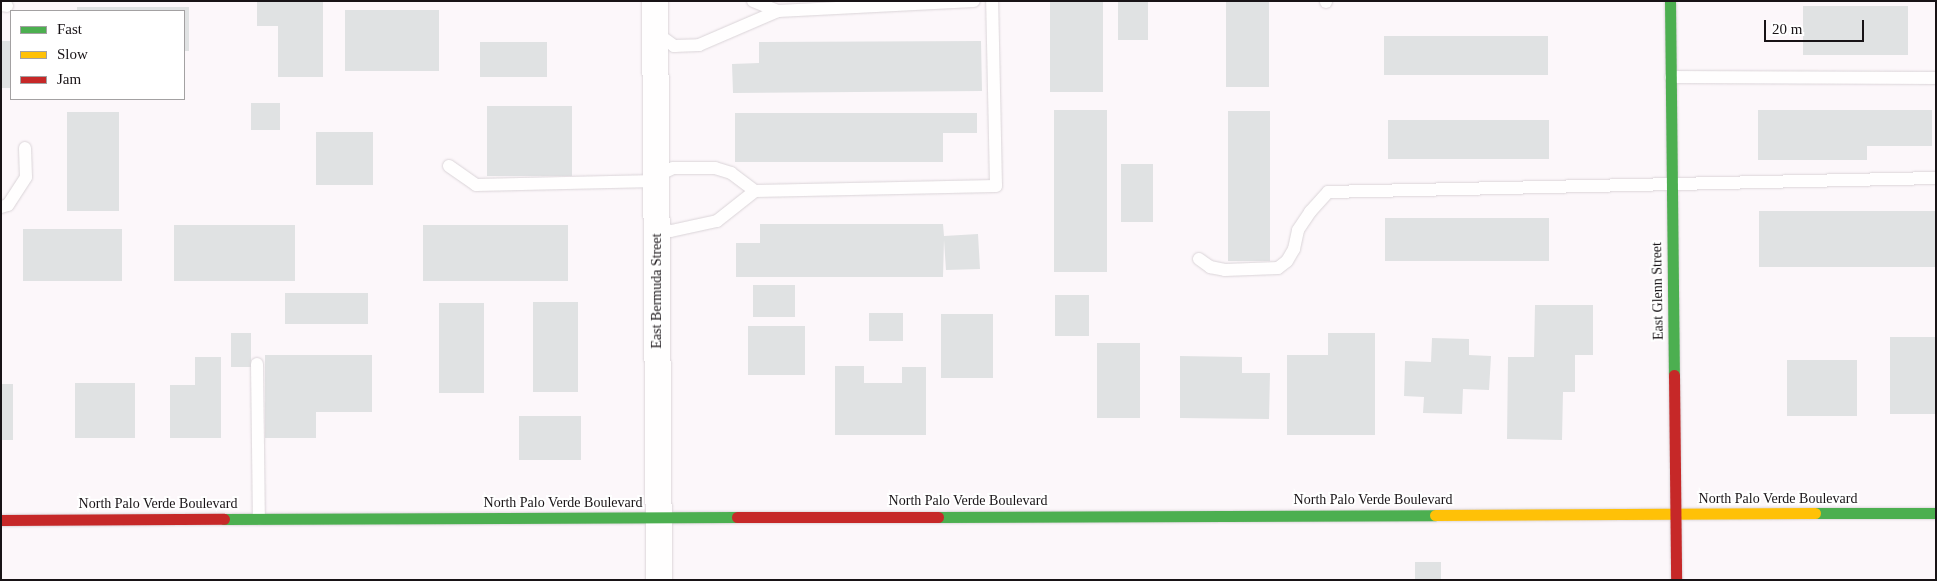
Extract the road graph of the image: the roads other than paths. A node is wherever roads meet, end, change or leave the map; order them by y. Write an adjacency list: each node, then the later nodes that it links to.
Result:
1 (754, 1): 6 (lane)
2 (974, 1): 6 (lane)
3 (992, 1): 15 (lane)
4 (1670, 1): 8 (street, East Glenn Street)
5 (655, 2): 7 (street, East Bermuda Street)
6 (778, 11): 7 (lane)
7 (655, 32): 12 (street, East Bermuda Street)
8 (1671, 77): 9 (lane); 14 (street, East Glenn Street)
9 (1936, 78)
10 (25, 148): 16 (lane)
11 (449, 166): 12 (lane)
12 (656, 178): 15 (lane); 17 (street, East Bermuda Street)
13 (1936, 178): 14 (lane)
14 (1672, 185): 18 (lane); 21 (street, East Glenn Street)
15 (755, 191): 17 (lane)
16 (1, 207)
17 (656, 228): 22 (street, East Bermuda Street)
18 (1199, 259)
19 (257, 364): 23 (lane)
20 (1936, 513): 21 (street, North Palo Verde Boulevard)
21 (1675, 514): 22 (street, North Palo Verde Boulevard); 26 (street, East Glenn Street)
22 (659, 518): 23 (street, North Palo Verde Boulevard); 25 (street, East Bermuda Street)
23 (259, 519): 24 (street, North Palo Verde Boulevard)
24 (1, 520)
25 (659, 580)
26 (1676, 580)

